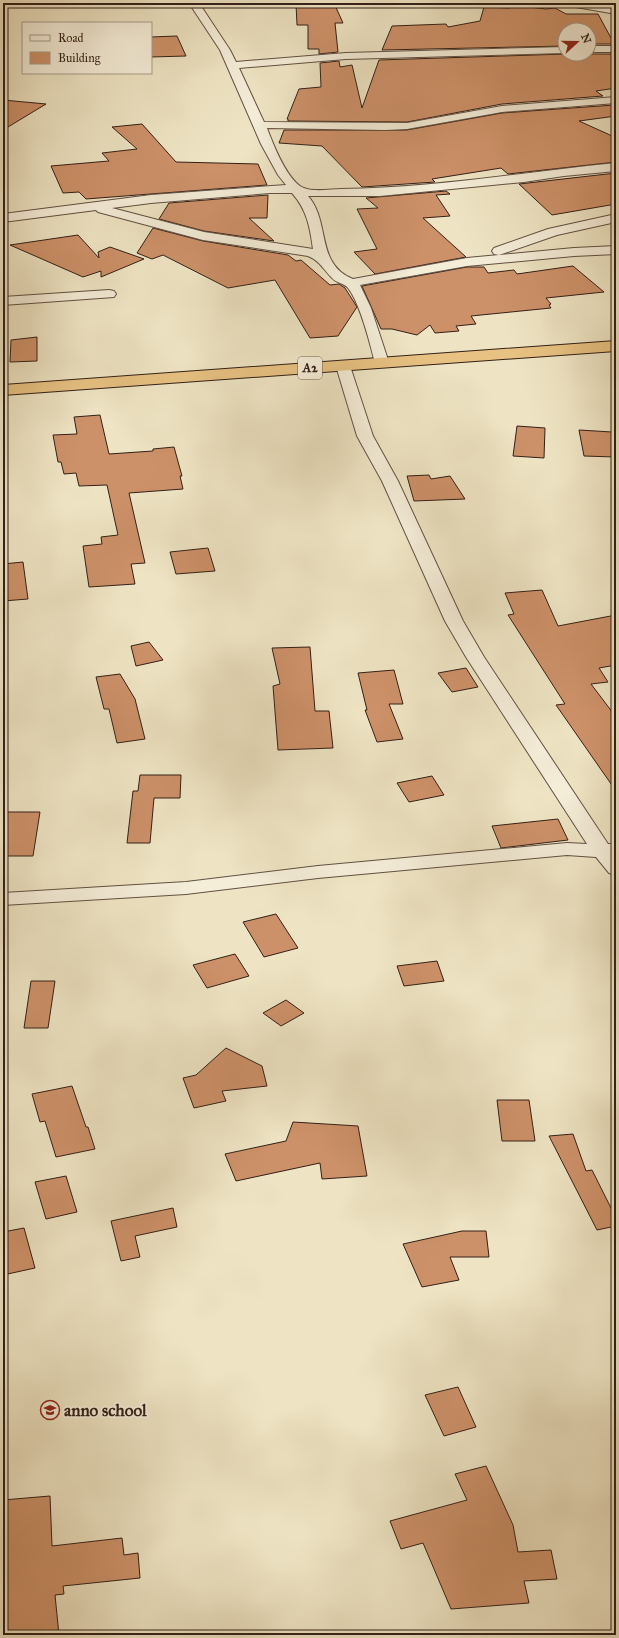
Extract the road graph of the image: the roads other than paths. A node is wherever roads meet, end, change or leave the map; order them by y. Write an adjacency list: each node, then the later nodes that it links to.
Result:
1 (194, 3): 7 (street)
2 (570, 3): 3 (street)
3 (616, 11)
4 (597, 49): 5 (street)
5 (616, 49)
6 (557, 50): 7 (street)
7 (233, 65): 9 (street)
8 (616, 100): 9 (street)
9 (260, 126): 11 (street)
10 (616, 167): 11 (street)
11 (297, 189): 12 (street); 16 (street)
12 (90, 207): 13 (street); 16 (street)
13 (3, 218)
14 (616, 218): 17 (street)
15 (616, 250): 17 (street)
16 (321, 255): 18 (street)
17 (467, 262): 18 (street)
18 (351, 283): 22 (street)
19 (109, 294): 20 (street)
20 (3, 301)
21 (616, 346): 22 (highway, A2)
22 (382, 363): 23 (highway, A2)
23 (343, 366): 24 (highway, A2); 25 (street)
24 (3, 390)
25 (609, 850): 26 (street); 27 (street)
26 (616, 869)
27 (3, 899)

